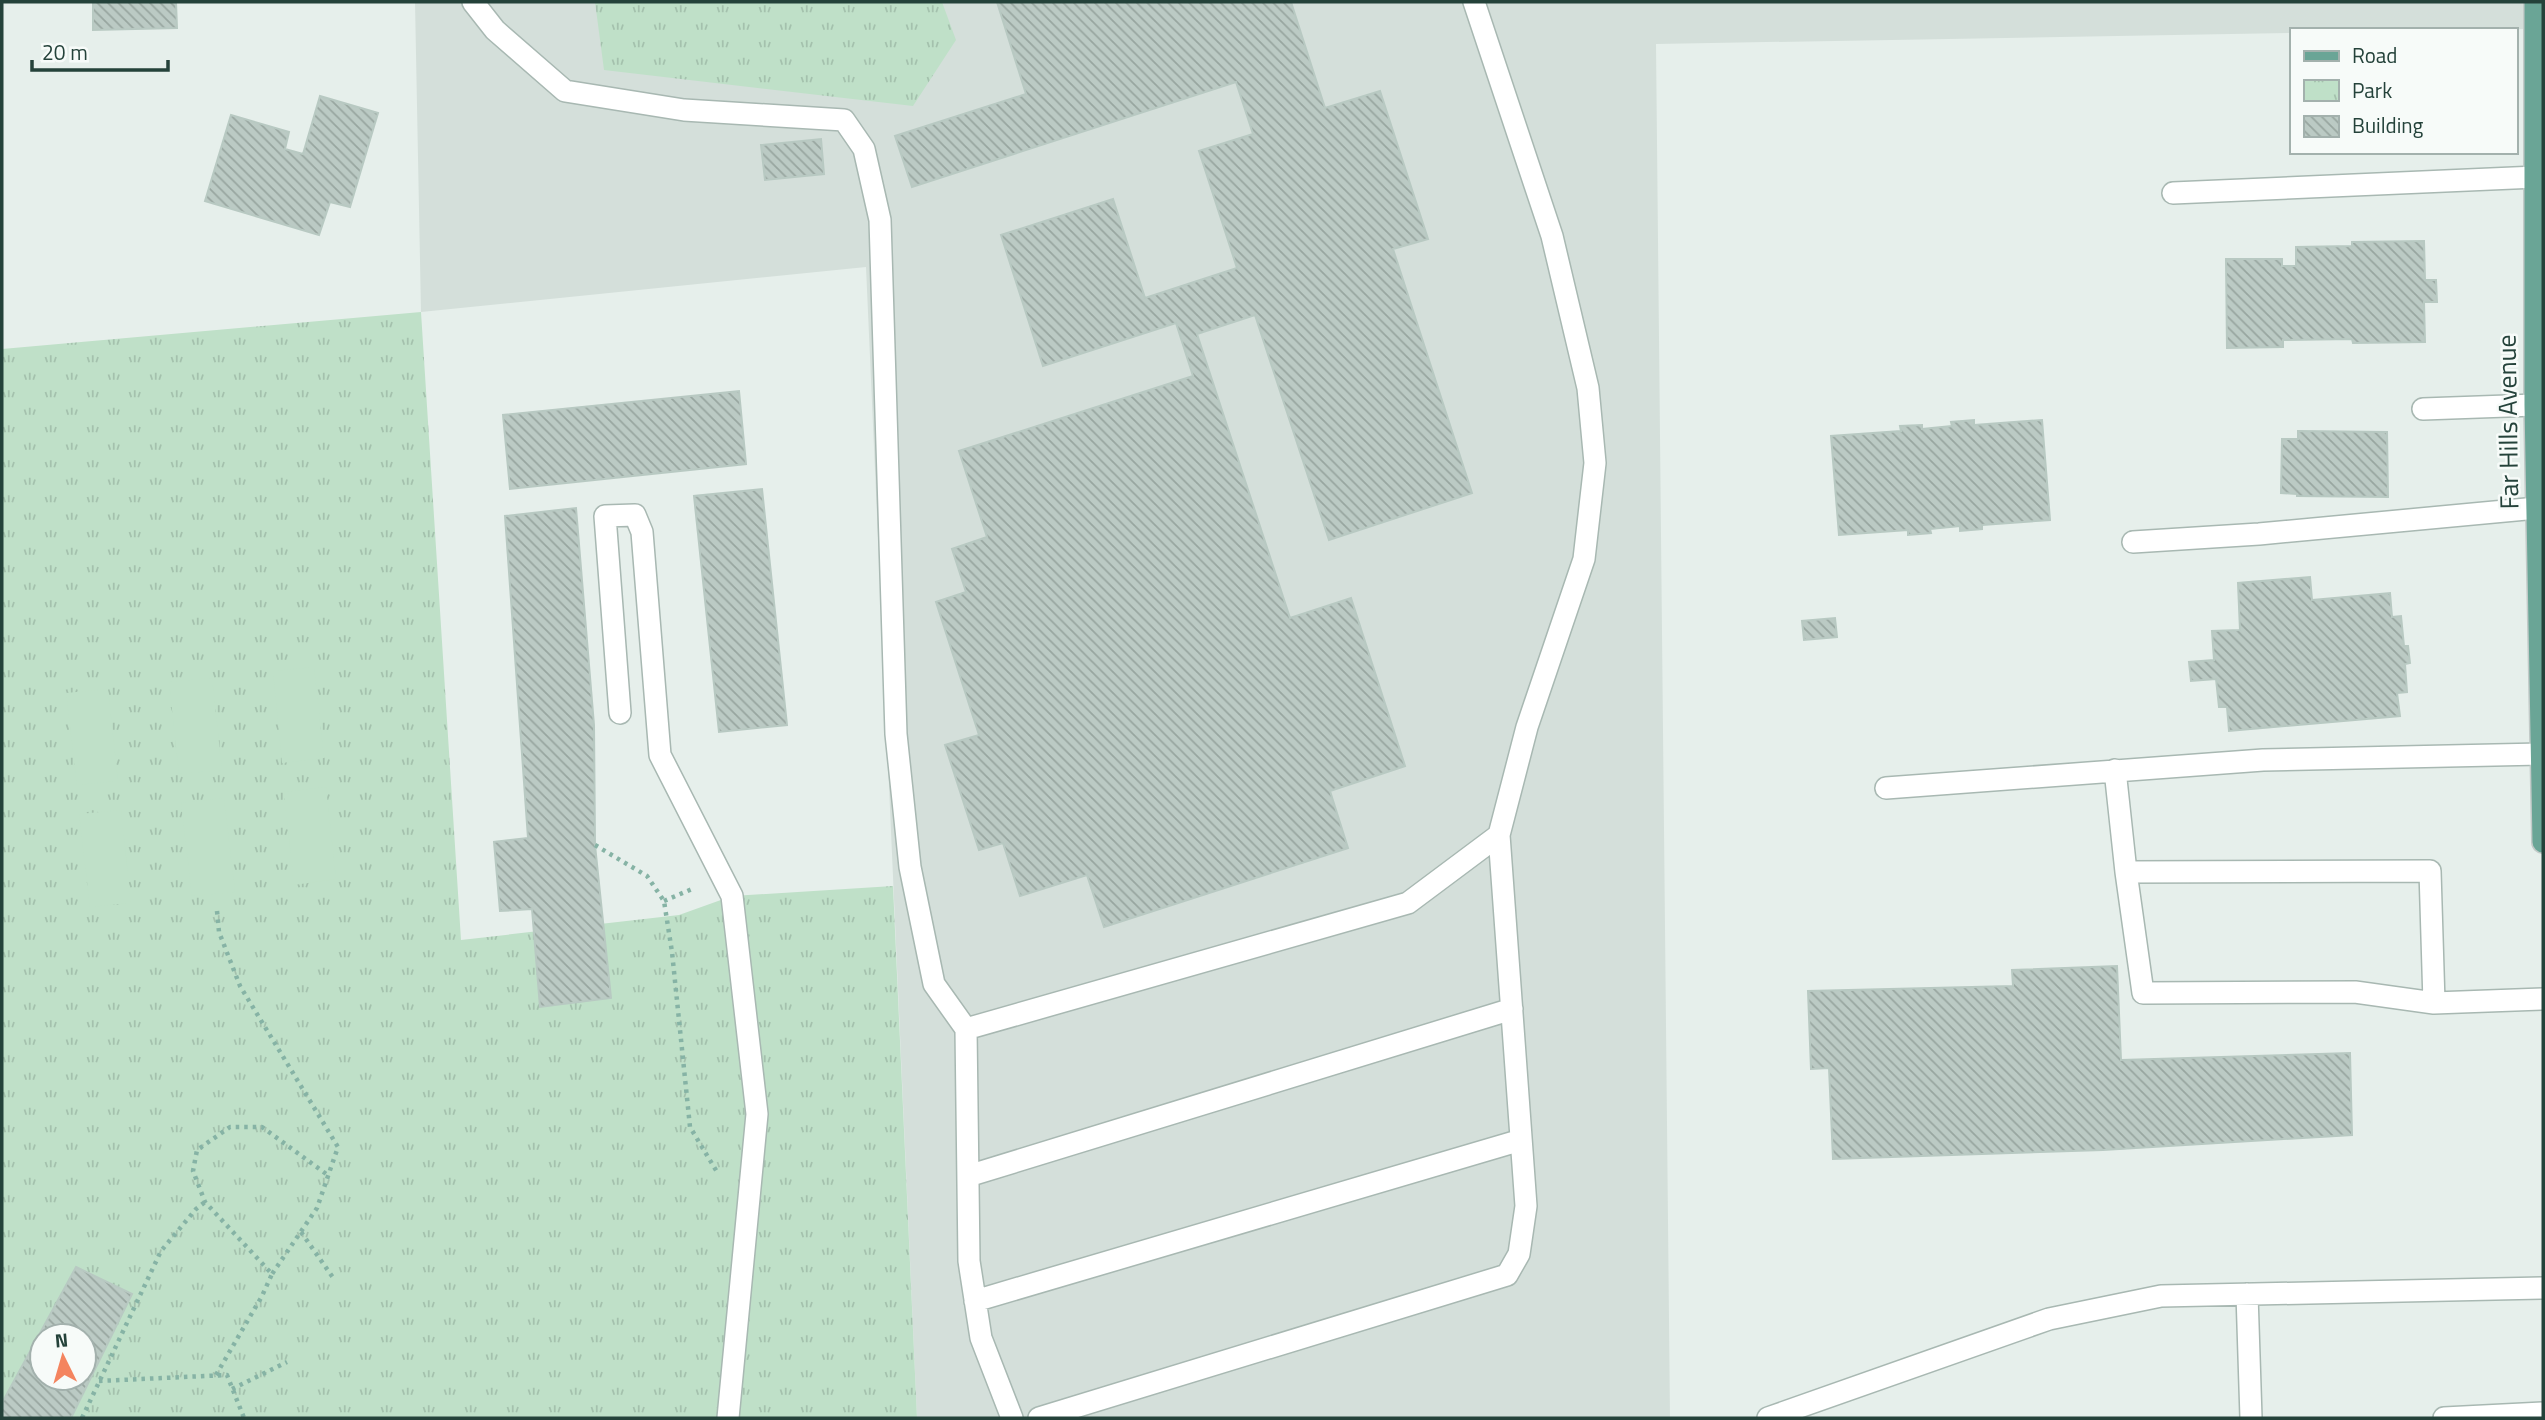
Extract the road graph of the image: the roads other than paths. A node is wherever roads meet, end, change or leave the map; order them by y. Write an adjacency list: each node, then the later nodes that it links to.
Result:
1 (473, 2): 22 (lane)
2 (1474, 2): 16 (lane)
3 (2535, 2): 4 (main road, Far Hills Avenue)
4 (2540, 93): 5 (main road, Far Hills Avenue)
5 (2536, 177): 6 (lane); 7 (main road, Far Hills Avenue)
6 (2173, 192)
7 (2539, 282): 8 (main road, Far Hills Avenue)
8 (2535, 405): 9 (lane); 10 (main road, Far Hills Avenue)
9 (2423, 409)
10 (2537, 508): 11 (lane); 13 (main road, Far Hills Avenue)
11 (2133, 542)
12 (620, 713): 29 (lane)
13 (2541, 754): 14 (lane); 17 (main road, Far Hills Avenue)
14 (2116, 770): 15 (lane); 18 (lane)
15 (1886, 788)
16 (1499, 835): 21 (lane); 22 (lane)
17 (2543, 842)
18 (2126, 872): 20 (lane); 20 (lane)
19 (2543, 999): 20 (lane)
20 (2434, 1003)
21 (1511, 1009): 23 (lane); 24 (lane)
22 (966, 1029): 24 (lane)
23 (1521, 1140): 27 (lane); 31 (lane)
24 (968, 1176): 27 (lane)
25 (2543, 1288): 26 (lane)
26 (2247, 1294): 32 (lane); 33 (lane)
27 (975, 1301): 30 (lane)
28 (2543, 1413): 34 (lane)
29 (727, 1418)
30 (1012, 1418)
31 (1039, 1418)
32 (1768, 1418)
33 (2251, 1418)
34 (2444, 1418)

